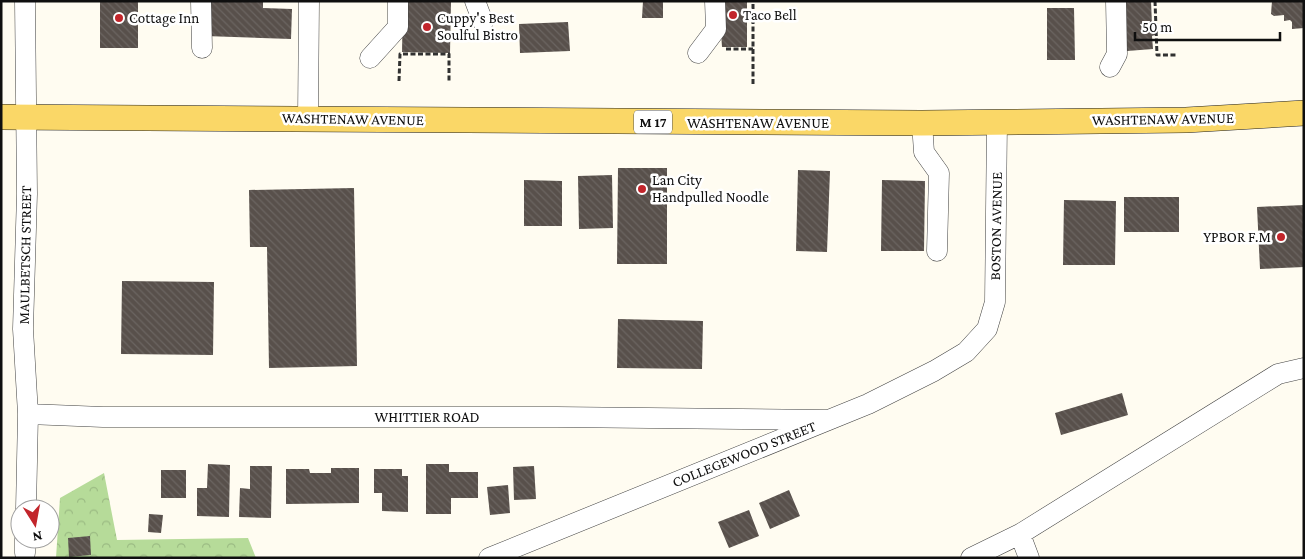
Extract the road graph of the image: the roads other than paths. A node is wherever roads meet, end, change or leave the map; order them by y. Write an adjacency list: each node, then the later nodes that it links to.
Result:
1 (25, 1): 15 (street, MAULBETSCH STREET)
2 (201, 1): 9 (street)
3 (309, 1): 16 (street)
4 (398, 1): 11 (street)
5 (475, 1): 8 (street)
6 (716, 1): 10 (street)
7 (1116, 1): 12 (street)
8 (483, 22)
9 (202, 48)
10 (708, 51)
11 (370, 58)
12 (1110, 67)
13 (1304, 113): 17 (main road, WASHTENAW AVENUE / M 17)
14 (1, 117): 15 (main road, WASHTENAW AVENUE / M 17)
15 (26, 118): 16 (main road, WASHTENAW AVENUE / M 17); 22 (street, MAULBETSCH STREET)
16 (308, 118): 18 (main road, WASHTENAW AVENUE / M 17)
17 (997, 122): 18 (main road, WASHTENAW AVENUE / M 17); 20 (street, BOSTON AVENUE)
18 (922, 123): 19 (street)
19 (937, 251)
20 (987, 329): 23 (street, COLLEGEWOOD STREET)
21 (1304, 368): 25 (street)
22 (28, 414): 23 (street, WHITTIER ROAD); 24 (street, MAULBETSCH STREET)
23 (827, 420): 26 (street, COLLEGEWOOD STREET)
24 (26, 499)
25 (1020, 534): 27 (street); 28 (street)
26 (489, 558)
27 (971, 558)
28 (1029, 558)

